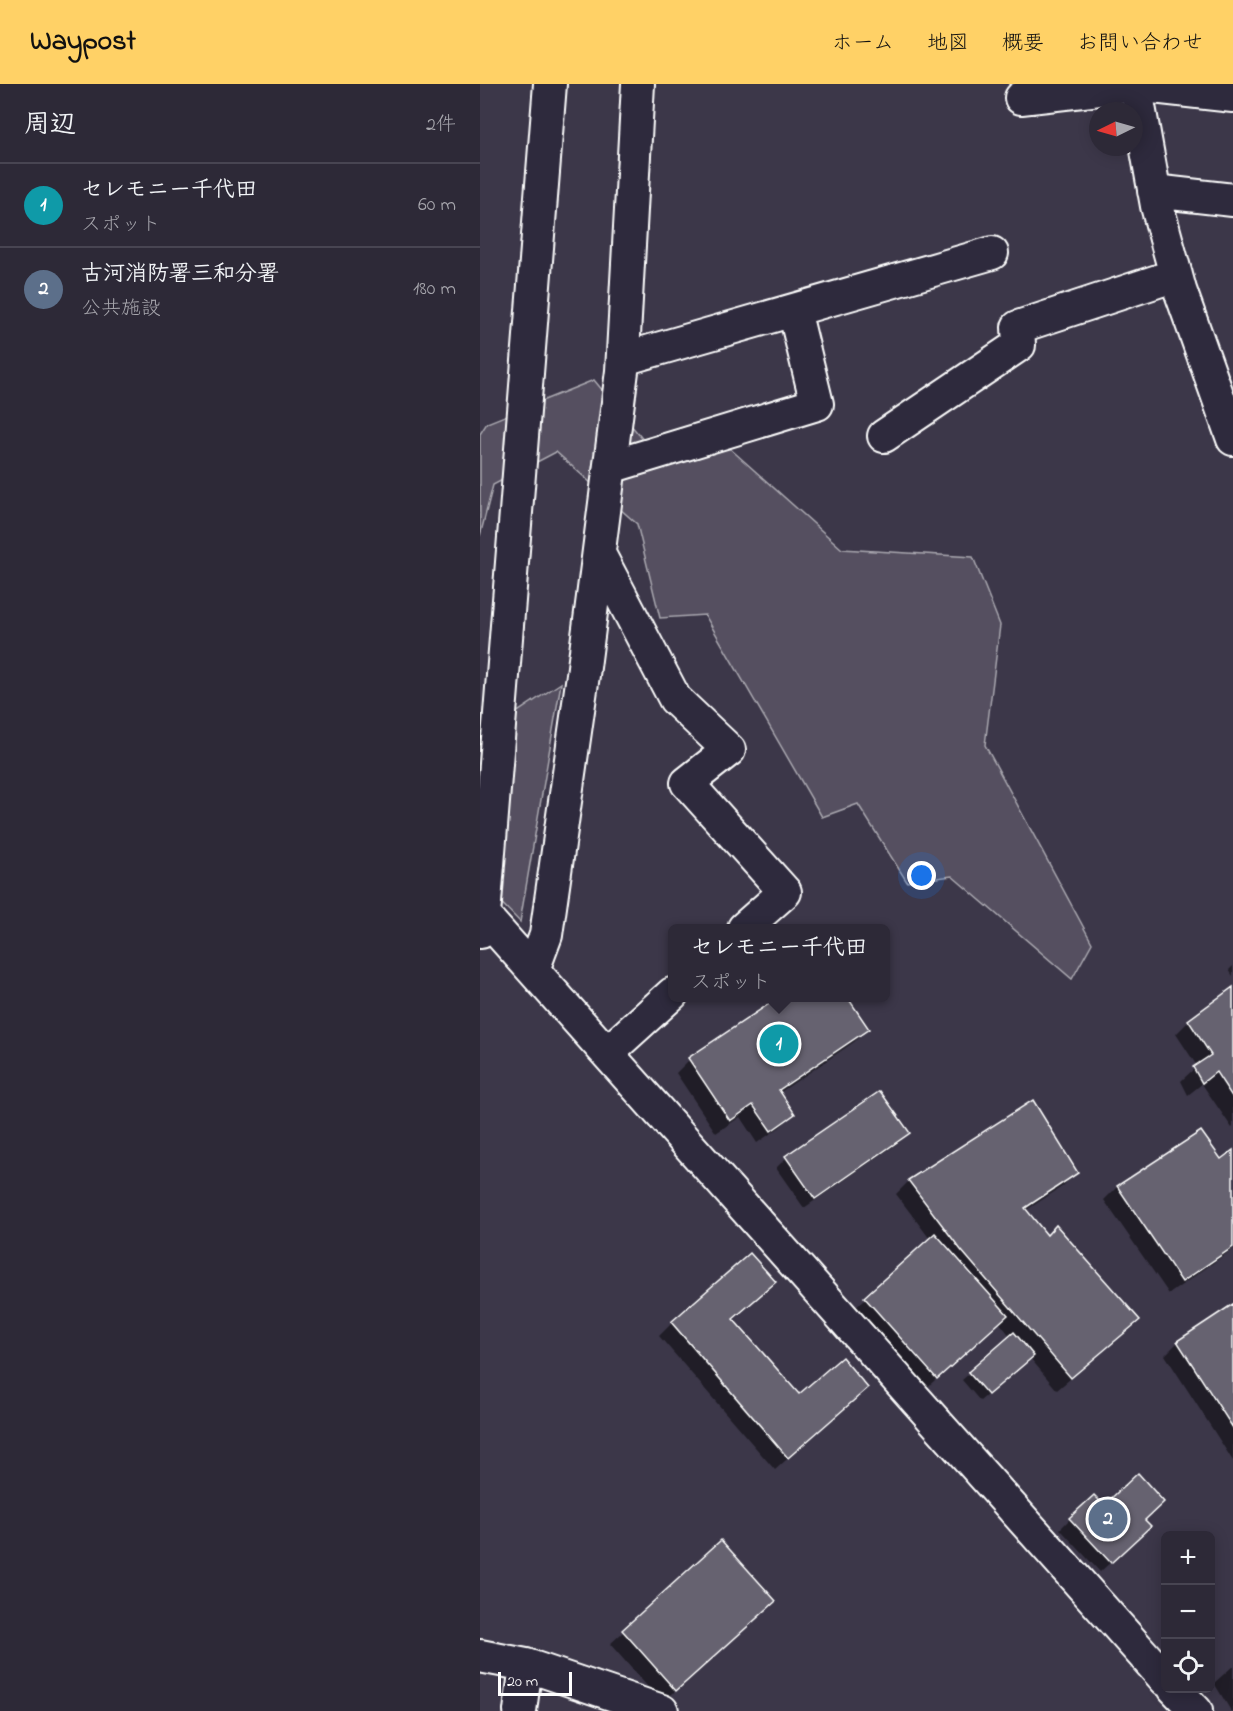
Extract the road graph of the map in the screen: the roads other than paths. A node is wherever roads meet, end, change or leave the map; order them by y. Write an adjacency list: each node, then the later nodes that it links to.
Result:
1 (549, 84): 16 (street)
2 (638, 84): 11 (street)
3 (1135, 85): 4 (street); 5 (street); 6 (street)
4 (1233, 96)
5 (1021, 98)
6 (1154, 191): 7 (street); 9 (street)
7 (1233, 200)
8 (992, 253): 10 (street)
9 (1176, 275): 12 (street); 13 (street)
10 (794, 310): 11 (street); 14 (street)
11 (623, 359): 14 (street)
12 (884, 435)
13 (1233, 439)
14 (610, 467): 15 (street)
15 (599, 554): 17 (street); 18 (street)
16 (481, 920): 18 (street)
17 (749, 924)
18 (532, 970): 20 (street)
19 (668, 998): 20 (street)
20 (607, 1053): 23 (street)
21 (480, 1656): 22 (street)
22 (526, 1665): 25 (street); 26 (street)
23 (1161, 1674)
24 (1178, 1693): 28 (street)
25 (624, 1705): 27 (street)
26 (520, 1711)
27 (662, 1711)
28 (1196, 1711)

